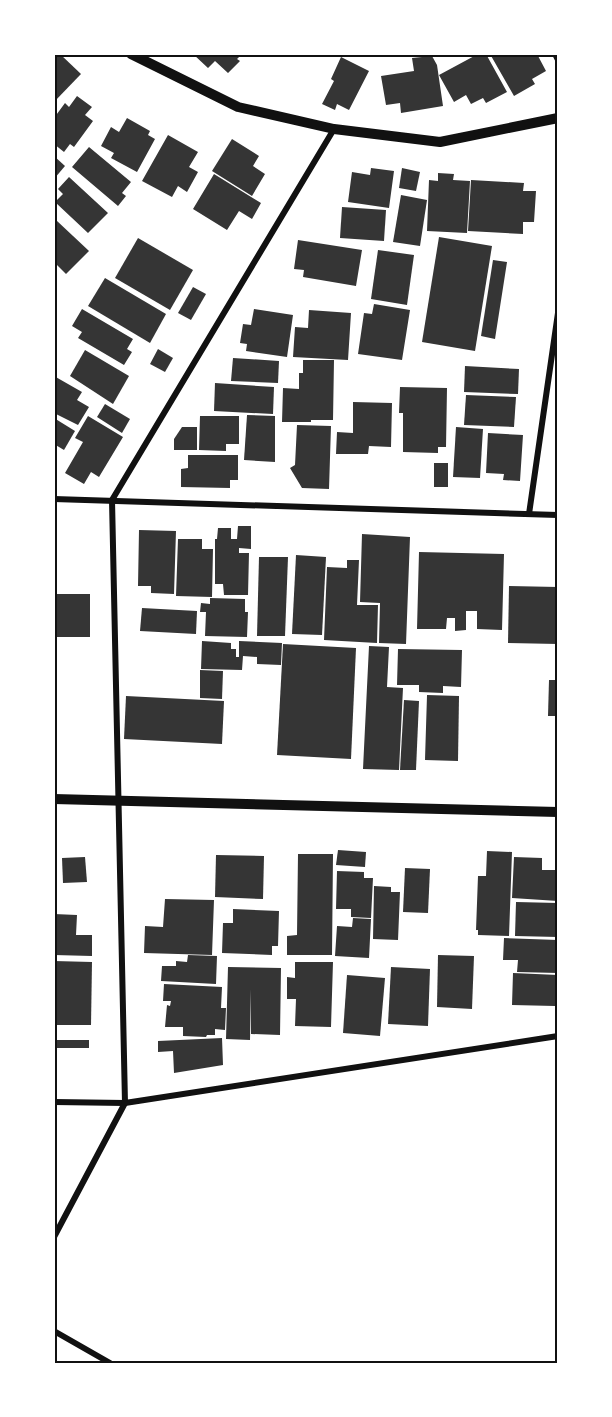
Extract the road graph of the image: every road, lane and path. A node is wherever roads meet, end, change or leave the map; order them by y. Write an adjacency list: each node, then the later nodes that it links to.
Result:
1 (131, 54): 5 (street)
2 (555, 54): 3 (street)
3 (558, 60)
4 (558, 118): 5 (street)
5 (334, 129): 8 (street)
6 (558, 313): 9 (street)
7 (54, 499): 8 (street)
8 (112, 500): 9 (street); 12 (street)
9 (529, 514): 10 (street)
10 (558, 515)
11 (54, 799): 12 (street)
12 (119, 801): 13 (street); 16 (street)
13 (558, 812)
14 (558, 1036): 16 (street)
15 (54, 1102): 16 (street)
16 (125, 1103): 17 (street)
17 (54, 1237)
18 (54, 1331): 19 (street)
19 (110, 1363)

